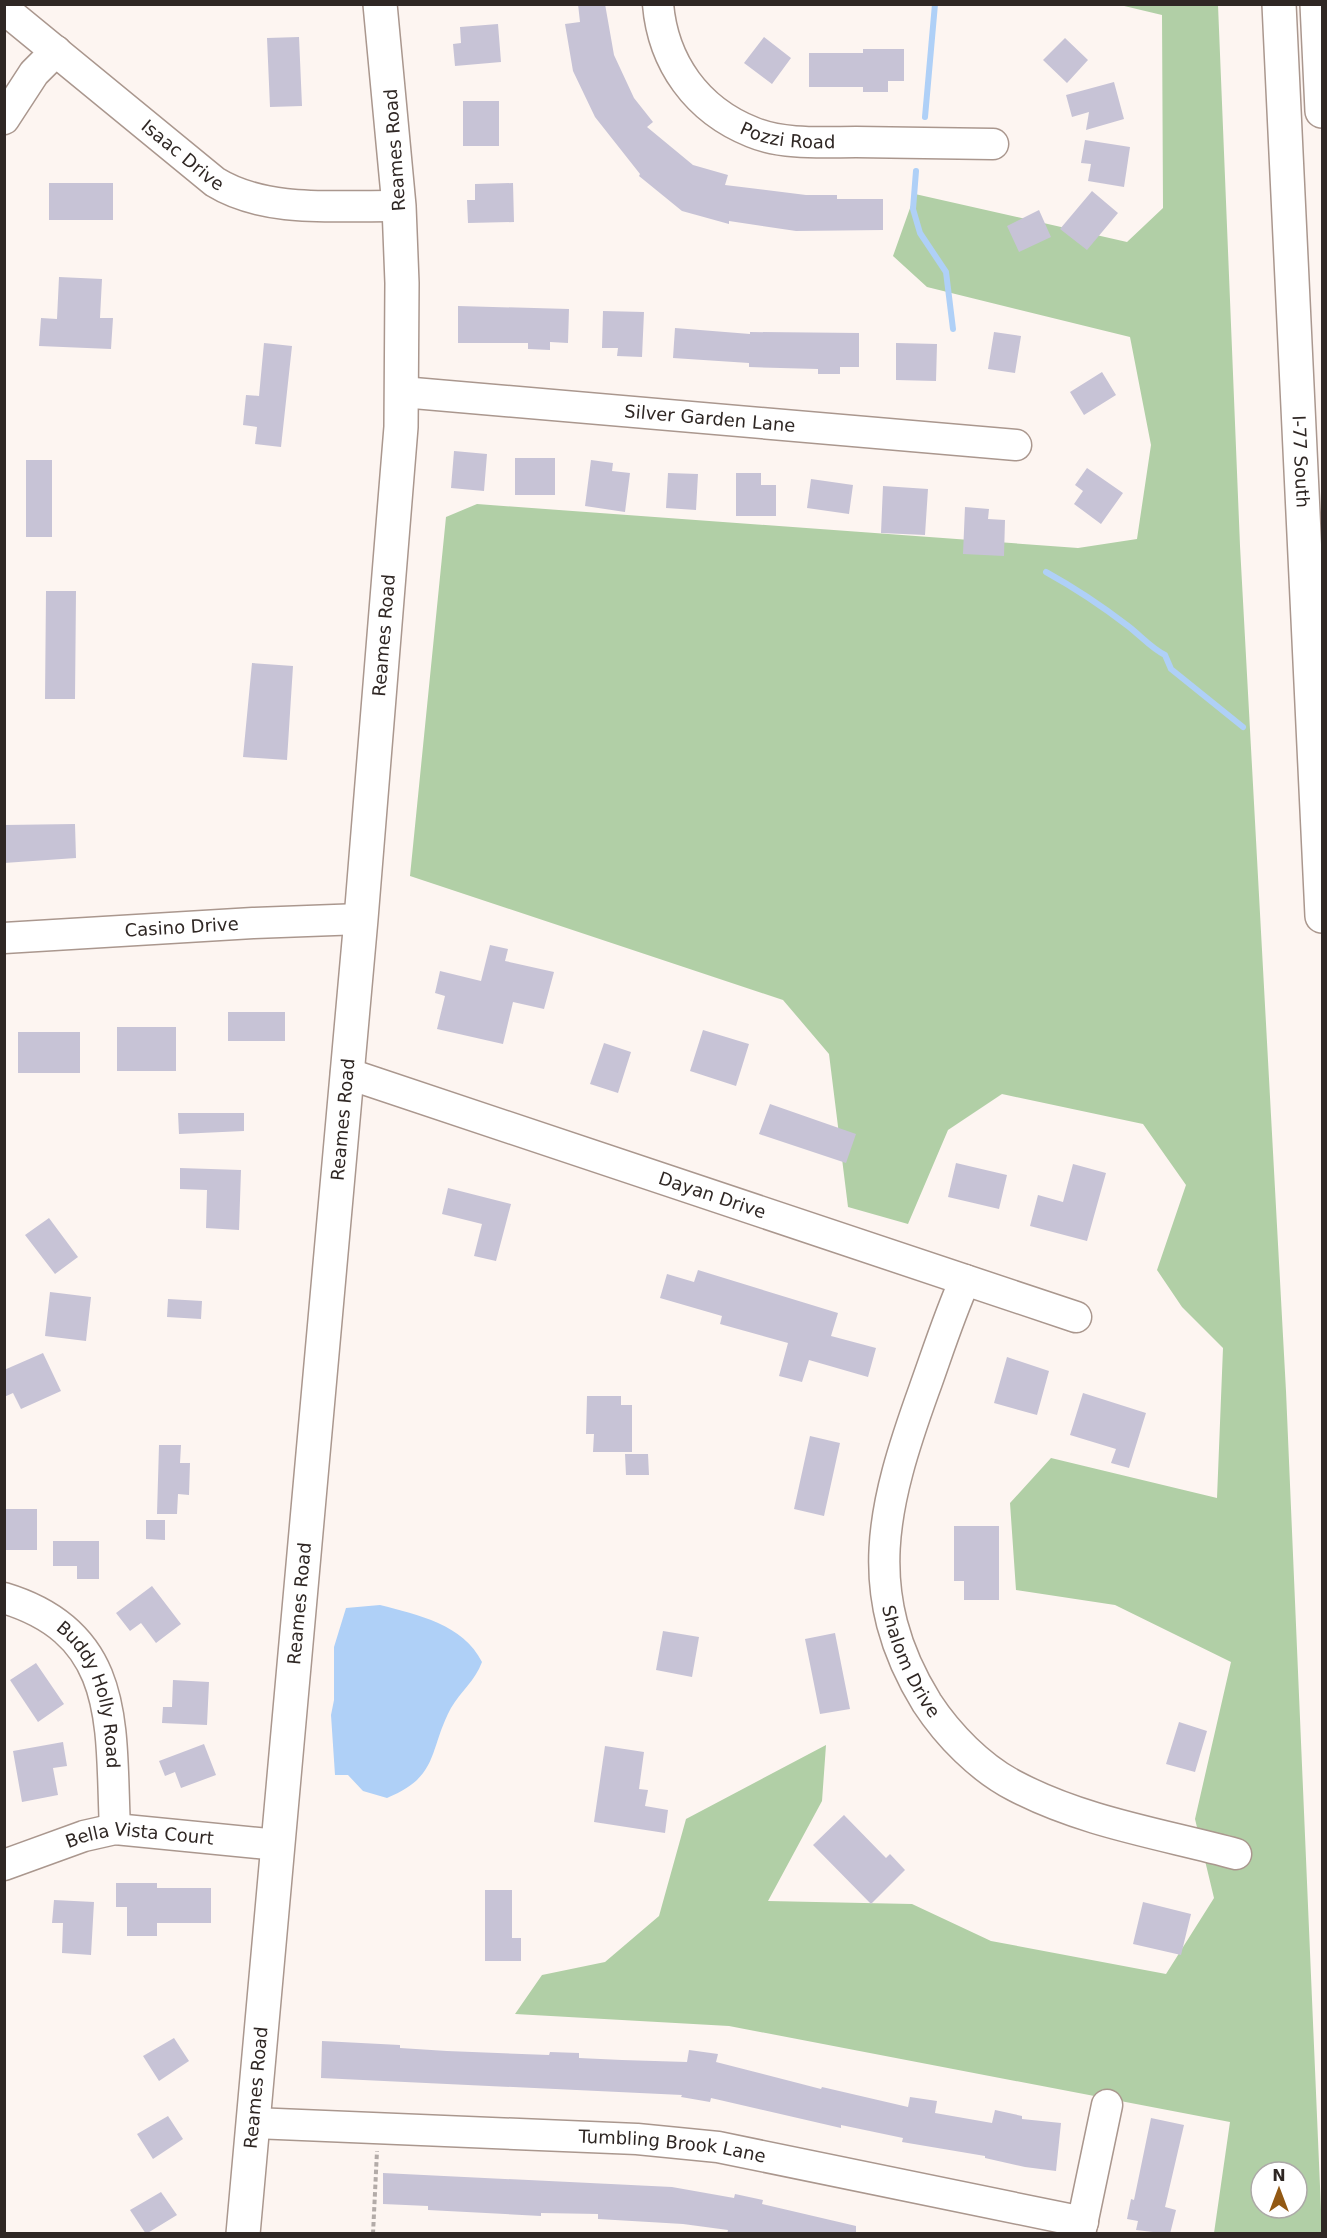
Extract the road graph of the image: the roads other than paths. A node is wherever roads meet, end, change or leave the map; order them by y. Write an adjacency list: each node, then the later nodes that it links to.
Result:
1 (380, 4): 11 (main road, Reames Road)
2 (658, 4): 10 (street, Pozzi Road)
3 (1279, 4): 14 (main road, I-77 South)
4 (1317, 4): 7 (main road)
5 (4, 9): 6 (street, Isaac Drive)
6 (56, 51): 9 (street); 11 (street, Isaac Drive)
7 (1321, 51): 8 (main road)
8 (1323, 111)
9 (4, 119)
10 (993, 144)
11 (399, 206): 12 (main road, Reames Road)
12 (402, 392): 13 (street, Silver Garden Lane); 15 (main road, Reames Road)
13 (1016, 445)
14 (1323, 916)
15 (362, 919): 16 (street, Casino Drive); 17 (main road, Reames Road)
16 (4, 938)
17 (346, 1073): 18 (street, Dayan Drive); 22 (main road, Reames Road)
18 (965, 1280): 19 (street, Dayan Drive); 23 (street, Shalom Drive)
19 (1076, 1317)
20 (4, 1598): 21 (street, Buddy Holly Road)
21 (115, 1829): 22 (street, Bella Vista Court); 24 (street, Bella Vista Court)
22 (278, 1845): 26 (main road, Reames Road)
23 (1236, 1854)
24 (4, 1864)
25 (1107, 2105): 27 (street)
26 (253, 2122): 27 (street, Tumbling Brook Lane); 28 (main road, Reames Road)
27 (1082, 2228)
28 (243, 2234)

